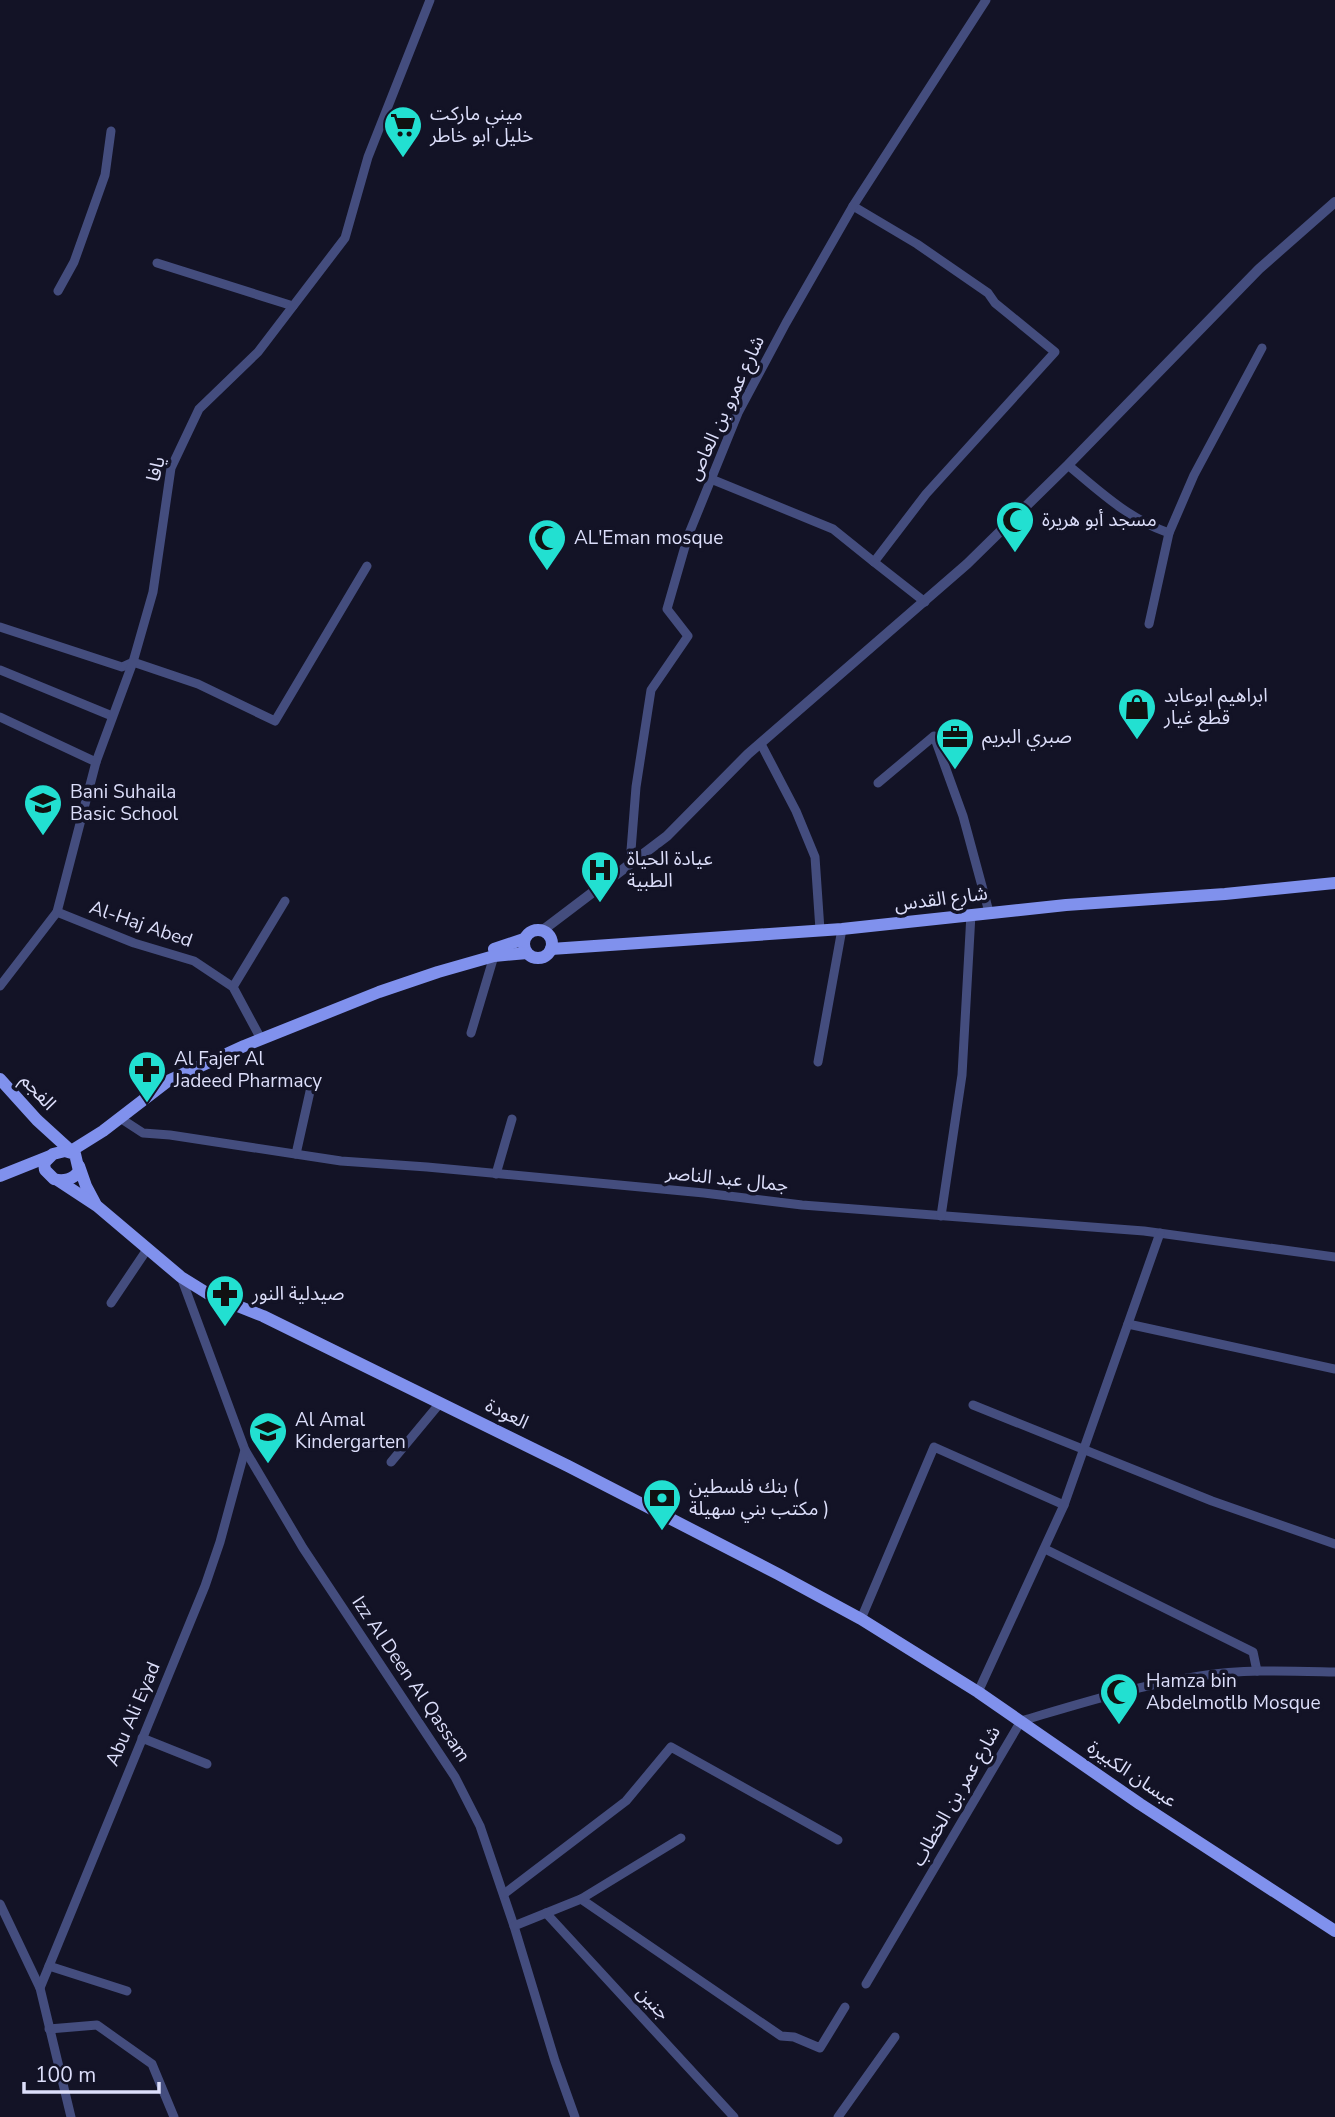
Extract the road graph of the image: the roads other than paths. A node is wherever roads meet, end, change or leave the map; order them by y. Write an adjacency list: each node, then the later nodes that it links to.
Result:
1 (430, 0): 8 (street, يافا)
2 (986, 0): 5 (street, شارع عمرو بن العاص)
3 (111, 131): 7 (street)
4 (1335, 202): 10 (street)
5 (853, 206): 11 (street, شارع عمرو بن العاص); 13 (street)
6 (157, 263): 8 (street)
7 (58, 291)
8 (293, 306): 18 (street, يافا)
9 (1262, 348): 12 (street)
10 (1068, 465): 12 (street); 15 (street)
11 (711, 479): 13 (street); 25 (street, شارع عمرو بن العاص)
12 (1169, 533): 16 (street)
13 (874, 562): 15 (street)
14 (367, 566): 18 (street)
15 (925, 602): 22 (street)
16 (1149, 624)
17 (0, 627): 18 (street)
18 (133, 662): 20 (street, يافا)
19 (0, 670): 20 (street)
20 (112, 716): 23 (street, يافا)
21 (0, 717): 23 (street)
22 (761, 744): 25 (street); 33 (street)
23 (96, 762): 28 (street, يافا)
24 (878, 783): 29 (street)
25 (629, 863): 32 (street)
26 (1335, 883): 29 (main road, شارع القدس)
27 (285, 901): 39 (street)
28 (57, 912): 38 (street, يافا); 39 (street, Al-Haj Abed)
29 (989, 912): 30 (main road, شارع القدس)
30 (971, 914): 31 (main road, شارع القدس); 56 (street)
31 (842, 929): 33 (main road, شارع القدس); 42 (street)
32 (543, 930): 34 (main road); 35 (main road)
33 (820, 930): 35 (main road, شارع القدس)
34 (524, 939): 36 (main road); 41 (main road)
35 (551, 949): 36 (main road)
36 (527, 953): 37 (main road)
37 (494, 956): 40 (street); 41 (main road)
38 (0, 986)
39 (233, 987): 41 (street, Al-Haj Abed)
40 (471, 1033)
41 (259, 1037): 45 (main road)
42 (818, 1062)
43 (0, 1079): 47 (main road, الفجم)
44 (311, 1087): 48 (street)
45 (120, 1118): 48 (street, جمال عبد الناصر); 50 (main road)
46 (512, 1119): 52 (street)
47 (49, 1131): 49 (main road, الفجم); 50 (main road, الفجم)
48 (296, 1154): 52 (street, جمال عبد الناصر)
49 (52, 1155): 50 (main road); 51 (main road); 54 (main road)
50 (76, 1160): 54 (main road); 55 (main road, العودة)
51 (15, 1172): 53 (main road); 54 (main road)
52 (496, 1174): 56 (street, جمال عبد الناصر)
53 (0, 1176)
54 (56, 1180): 55 (main road, العودة)
55 (97, 1206): 58 (main road, العودة)
56 (941, 1216): 57 (street, جمال عبد الناصر)
57 (1160, 1233): 59 (street, جمال عبد الناصر); 62 (street)
58 (148, 1248): 60 (main road, العودة); 61 (street)
59 (1335, 1256)
60 (181, 1278): 64 (main road, العودة); 66 (street, Izz Al Deen Al Qassam)
61 (111, 1303)
62 (1129, 1324): 63 (street); 67 (street)
63 (1335, 1370)
64 (440, 1403): 68 (street); 72 (main road, العودة)
65 (973, 1405): 67 (street)
66 (245, 1450): 78 (street, Abu Ali Eyad); 82 (street, Izz Al Deen Al Qassam)
67 (1084, 1450): 69 (street); 70 (street)
68 (391, 1462)
69 (1063, 1505): 71 (street); 72 (street)
70 (1335, 1544)
71 (1045, 1549): 74 (street); 76 (street)
72 (861, 1619): 73 (main road, العودة)
73 (908, 1648): 76 (main road, عبسان الكبيرة)
74 (1256, 1671): 75 (street, شارع عمر بن الخطاب); 77 (street, شارع عمر بن الخطاب)
75 (1335, 1672)
76 (978, 1692): 77 (main road, عبسان الكبيرة)
77 (1021, 1721): 87 (main road, عبسان الكبيرة); 89 (street, شارع عمر بن الخطاب)
78 (142, 1738): 79 (street); 88 (street, Abu Ali Eyad)
79 (207, 1764)
80 (681, 1838): 83 (street)
81 (838, 1840): 82 (street)
82 (504, 1894): 86 (street, Izz Al Deen Al Qassam)
83 (581, 1899): 85 (street); 92 (street)
84 (0, 1904): 90 (street)
85 (547, 1913): 86 (street); 98 (street, جنين)
86 (514, 1926): 97 (street, Izz Al Deen Al Qassam)
87 (1335, 1931)
88 (49, 1966): 90 (street, Abu Ali Eyad); 91 (street)
89 (866, 1983)
90 (40, 1988): 93 (street)
91 (127, 1991)
92 (845, 2007)
93 (49, 2029): 95 (street); 96 (street)
94 (895, 2037): 99 (street)
95 (71, 2117)
96 (174, 2117)
97 (575, 2117)
98 (734, 2117)
99 (838, 2117)

